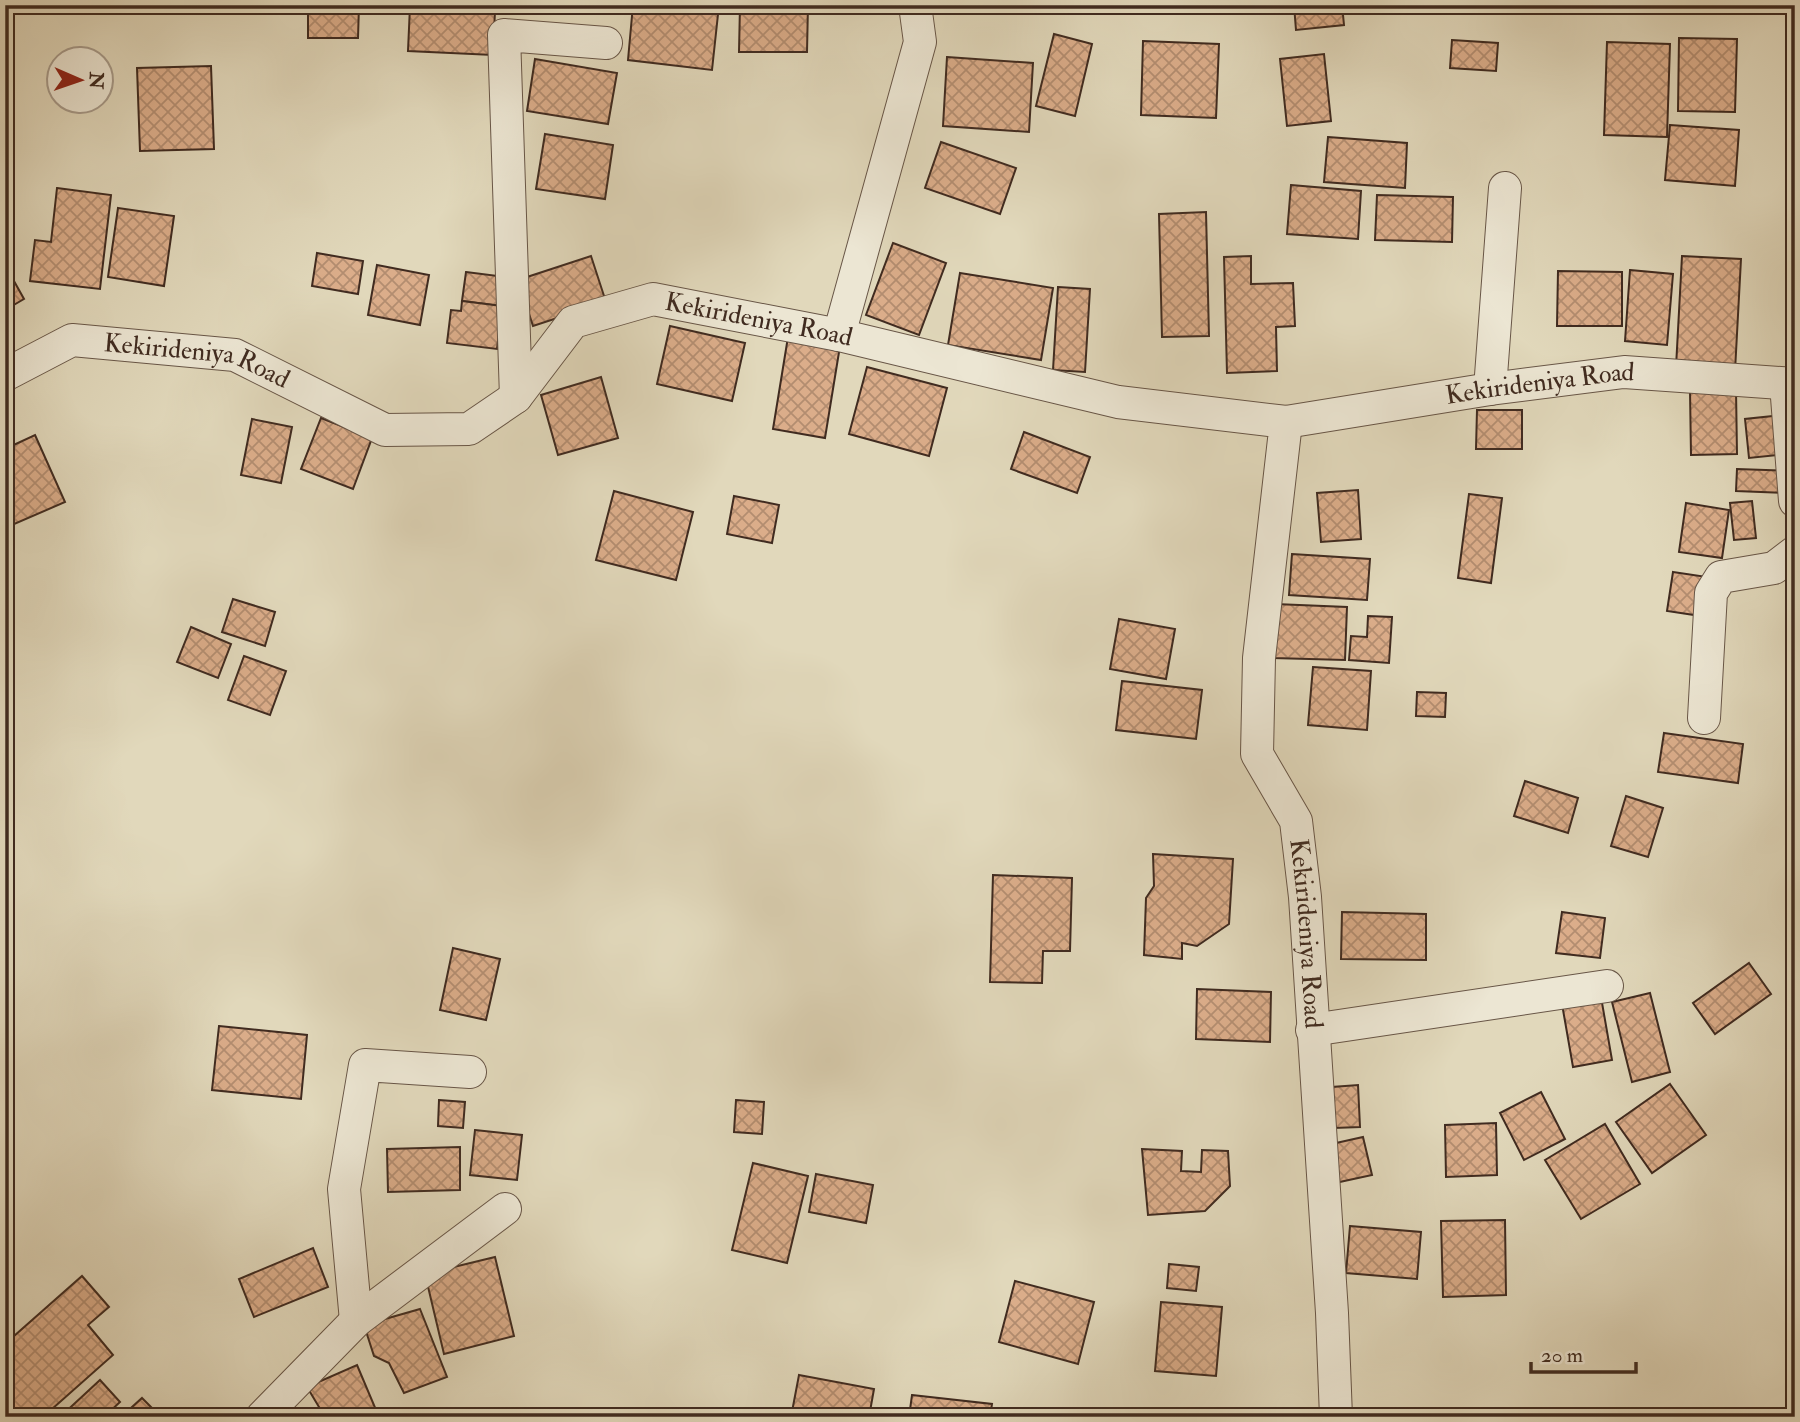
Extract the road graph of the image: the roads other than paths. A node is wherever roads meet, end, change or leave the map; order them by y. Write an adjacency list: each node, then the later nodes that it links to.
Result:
1 (915, 5): 4 (street)
2 (606, 43): 8 (street)
3 (1504, 188): 7 (street)
4 (839, 335): 8 (street, Kekirideniya Road); 9 (street, Kekirideniya Road)
5 (5, 375): 8 (street, Kekirideniya Road)
6 (1790, 384): 7 (street, Kekirideniya Road); 10 (street)
7 (1490, 388): 9 (street, Kekirideniya Road)
8 (516, 397)
9 (1286, 422): 14 (street, Kekirideniya Road)
10 (1795, 501)
11 (1795, 552): 12 (street)
12 (1704, 718)
13 (1607, 986): 14 (street)
14 (1312, 1030): 19 (street, Kekirideniya Road)
15 (470, 1072): 17 (street)
16 (505, 1209): 17 (street)
17 (356, 1321): 18 (street)
18 (262, 1417)
19 (1336, 1417)

